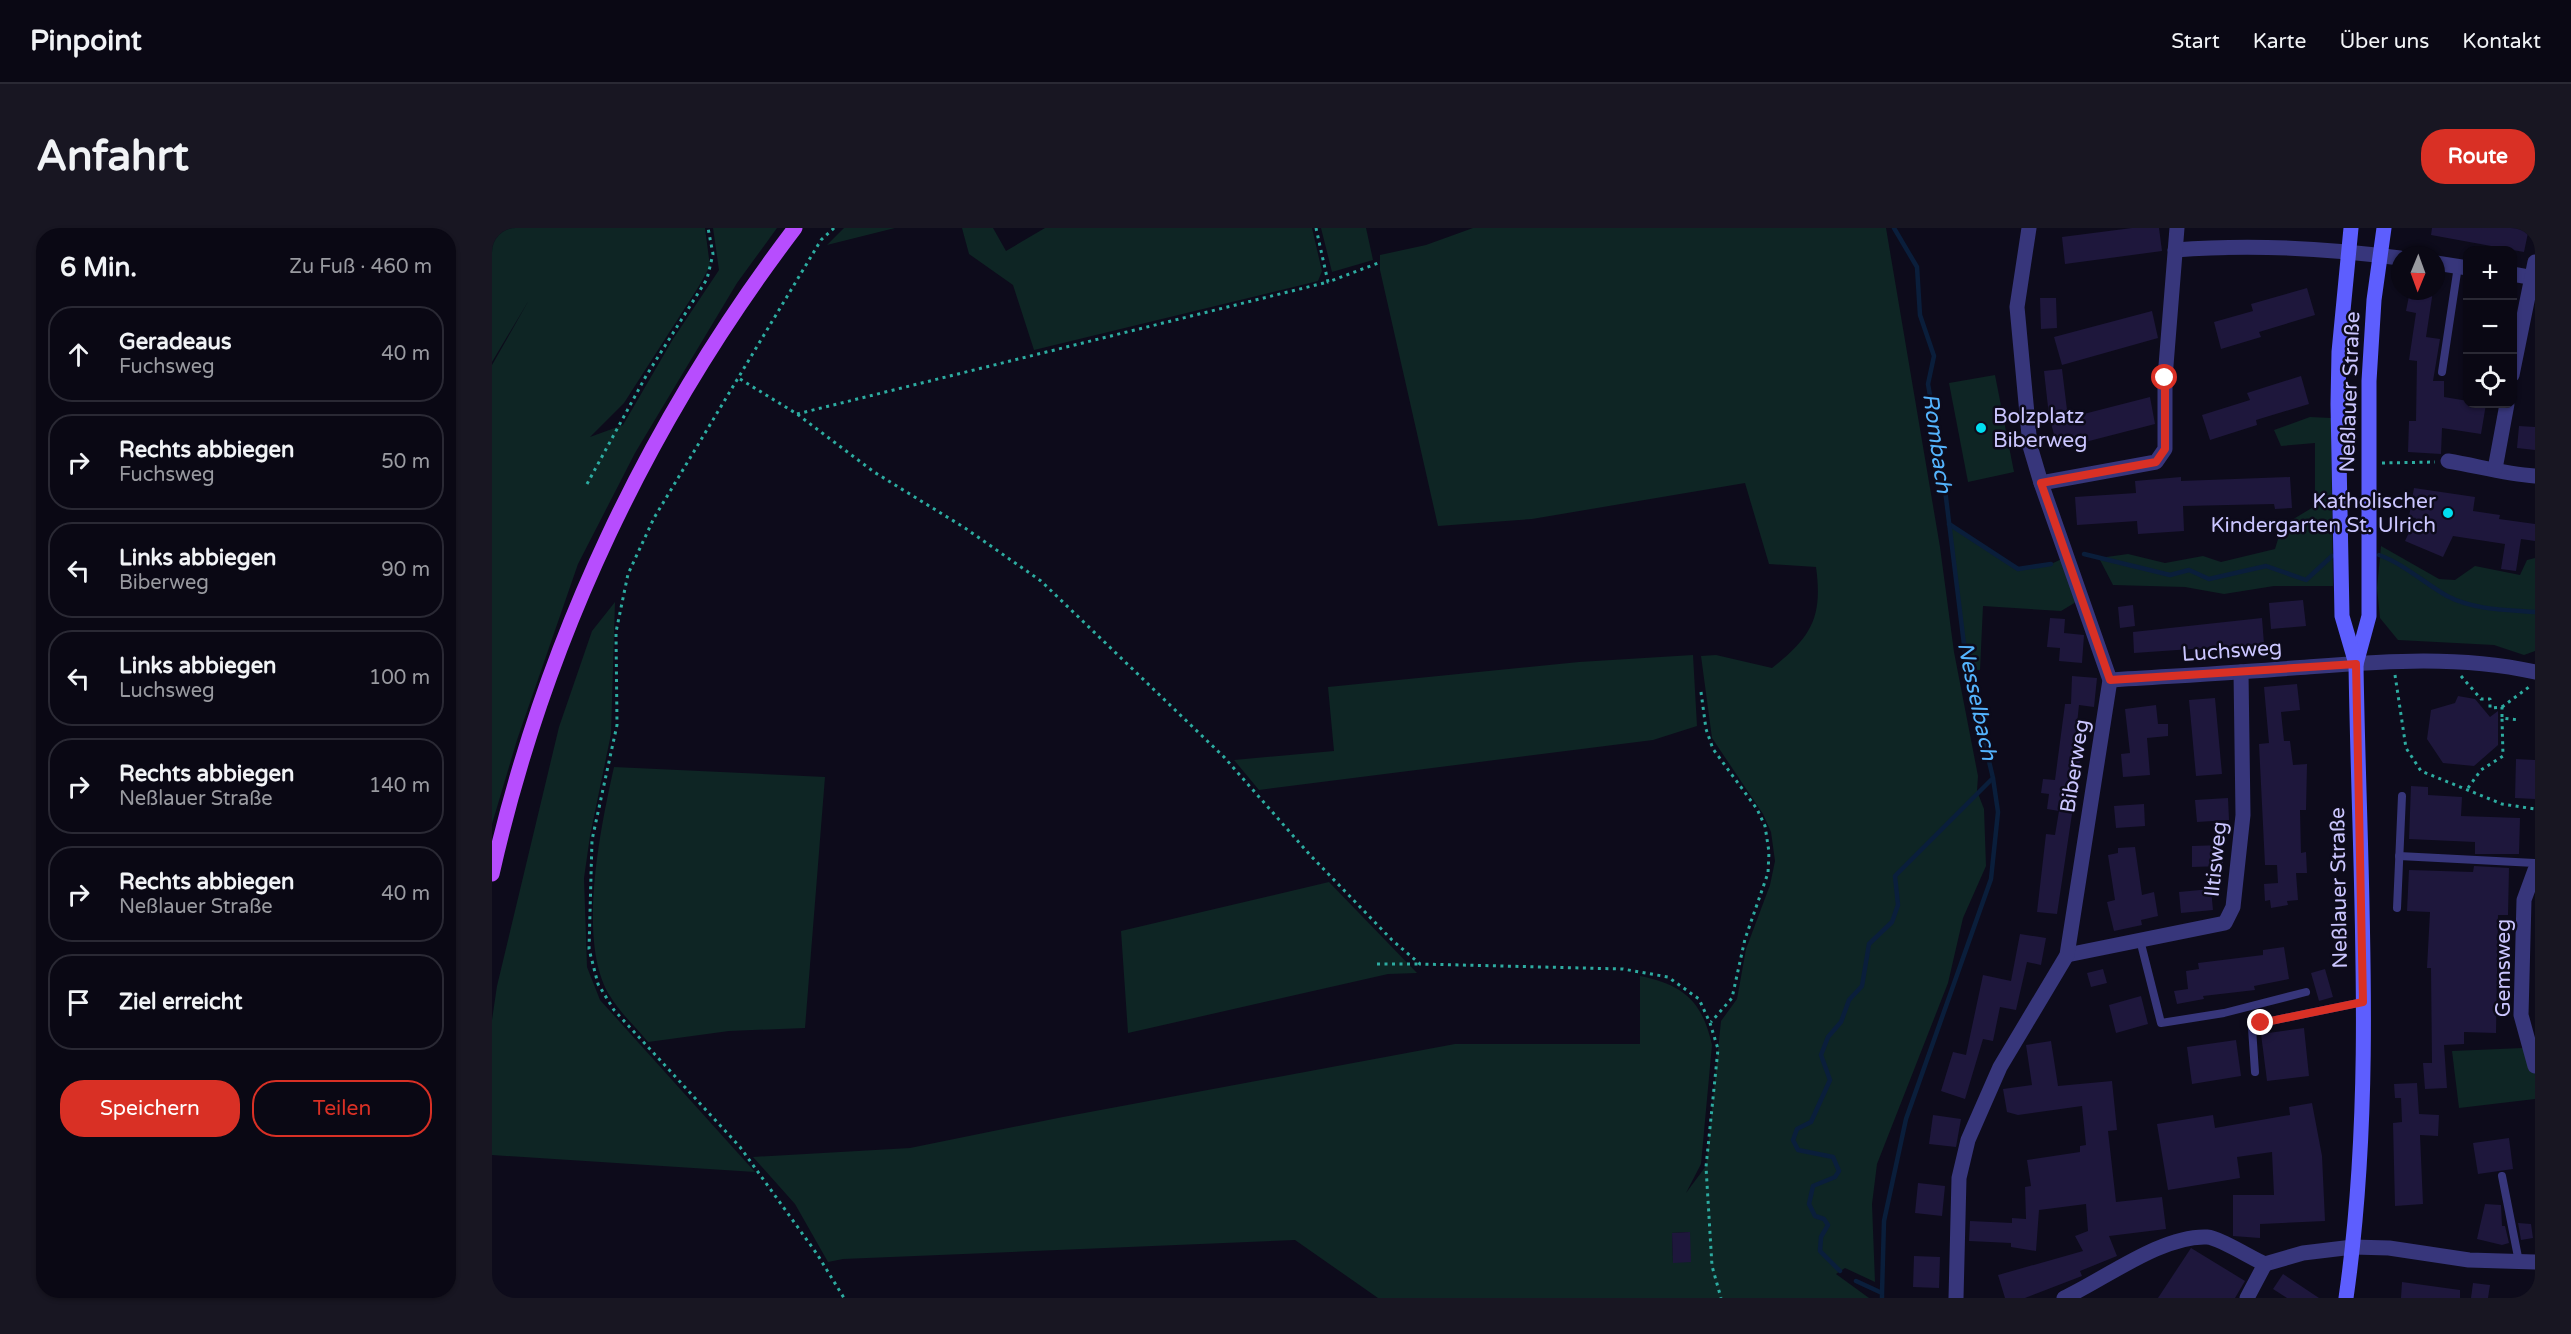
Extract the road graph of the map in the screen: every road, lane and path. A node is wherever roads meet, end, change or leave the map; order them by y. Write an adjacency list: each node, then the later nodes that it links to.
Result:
1 (708, 228): 29 (path)
2 (795, 228): 47 (main road)
3 (834, 228): 21 (path)
4 (1316, 228): 18 (path)
5 (2030, 228): 28 (street, Biberweg)
6 (2178, 228): 9 (street)
7 (2351, 228): 10 (main road, Neßlauer Straße)
8 (2384, 228): 11 (main road, Neßlauer Straße)
9 (2175, 250): 10 (street); 28 (street)
10 (2348, 252): 11 (street); 31 (main road, Neßlauer Straße)
11 (2380, 256): 12 (street); 25 (main road, Neßlauer Straße)
12 (2391, 257)
13 (1381, 261): 18 (path)
14 (2445, 264): 15 (street)
15 (2463, 267): 20 (lane)
16 (2534, 273): 17 (street); 19 (street)
17 (2517, 274)
18 (1328, 282): 23 (path)
19 (2517, 354)
20 (2442, 372)
21 (740, 379): 23 (path); 64 (path)
22 (2506, 408): 26 (street)
23 (797, 414): 53 (path)
24 (2448, 461): 25 (path); 26 (street)
25 (2368, 464): 31 (main road, Neßlauer Straße)
26 (2495, 469): 27 (street)
27 (2535, 476)
28 (2041, 483): 34 (street, Biberweg)
29 (587, 484)
30 (2392, 661): 31 (street, Luchsweg); 33 (street, Luchsweg); 41 (path)
31 (2356, 664): 32 (street, Luchsweg); 55 (main road, Neßlauer Straße)
32 (2241, 672): 34 (street, Luchsweg); 49 (street, Iltisweg)
33 (2535, 672)
34 (2110, 680): 51 (street, Biberweg)
35 (2464, 680): 38 (path)
36 (2535, 682): 38 (path)
37 (1701, 692): 56 (path)
38 (2502, 707): 39 (path)
39 (2502, 718): 40 (path); 41 (path)
40 (2519, 720)
41 (2468, 788): 43 (path)
42 (2402, 796): 44 (lane)
43 (2535, 809)
44 (2399, 856): 45 (lane); 48 (lane)
45 (2535, 863)
46 (2535, 870): 50 (street, Gemsweg)
47 (492, 874)
48 (2397, 908)
49 (2140, 940): 51 (street, Iltisweg); 54 (lane)
50 (2529, 948): 57 (street, Gemsweg)
51 (2067, 955): 66 (street, Biberweg)
52 (1377, 964): 53 (path)
53 (1420, 964): 56 (path)
54 (2306, 992)
55 (2363, 1002): 58 (lane); 60 (main road, Neßlauer Straße)
56 (1710, 1023): 65 (path)
57 (2535, 1066)
58 (2255, 1072)
59 (2502, 1176): 61 (lane)
60 (2353, 1247): 61 (street); 63 (street); 69 (main road, Neßlauer Straße)
61 (2519, 1262): 62 (street)
62 (2535, 1262)
63 (2265, 1264): 67 (street); 68 (street)
64 (844, 1298)
65 (1721, 1298)
66 (1956, 1298)
67 (2064, 1298)
68 (2247, 1298)
69 (2346, 1298)

